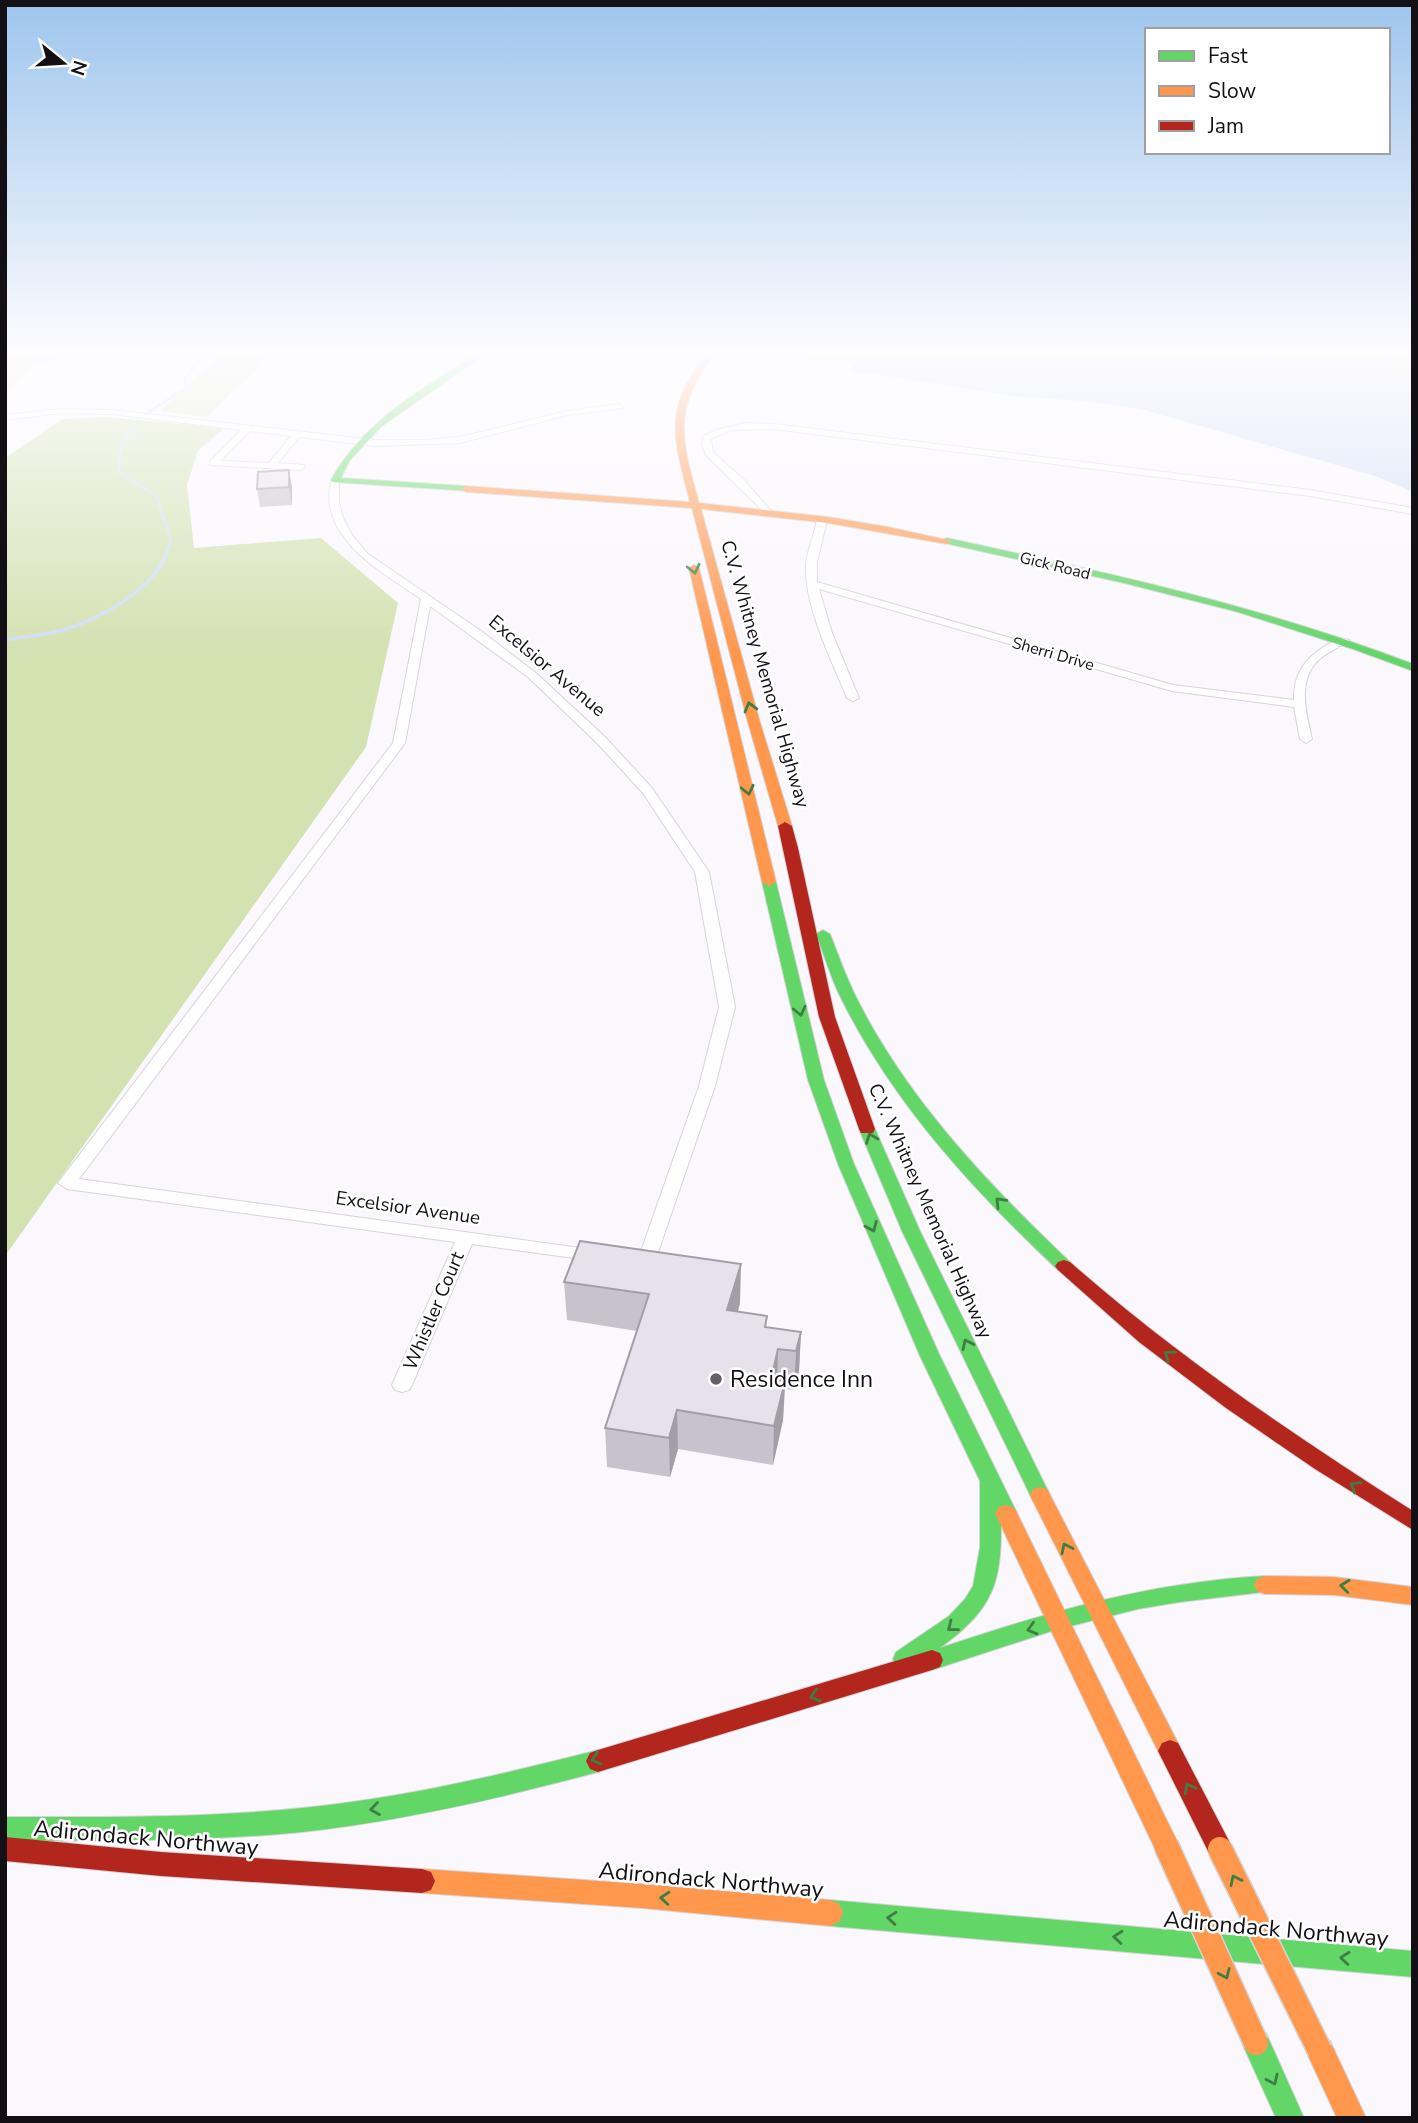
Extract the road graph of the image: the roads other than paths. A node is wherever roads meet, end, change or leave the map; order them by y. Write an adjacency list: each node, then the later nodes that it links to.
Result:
1 (222, 454): 7 (street)
2 (281, 454): 7 (street)
3 (349, 454): 9 (main road)
4 (681, 454): 10 (main road, C.V. Whitney Memorial Highway)
5 (710, 454): 12 (street)
6 (996, 454): 11 (street)
7 (271, 466): 8 (street)
8 (301, 467)
9 (335, 480): 10 (main road, Gick Road); 16 (street, Excelsior Avenue)
10 (696, 505): 12 (main road, Gick Road); 22 (main road, C.V. Whitney Memorial Highway, one-way to 10)
11 (1413, 511)
12 (768, 513): 13 (main road, Gick Road)
13 (822, 520): 15 (street); 17 (main road, Gick Road)
14 (690, 553): 25 (main road, C.V. Whitney Memorial Highway, one-way to 25)
15 (813, 584): 19 (street); 20 (street, Sherri Drive)
16 (426, 600): 23 (street, Excelsior Avenue); 23 (street, Excelsior Avenue)
17 (1344, 640): 18 (main road, Gick Road); 20 (street)
18 (1409, 667)
19 (853, 698)
20 (1298, 704): 21 (street)
21 (1306, 739)
22 (800, 877): 26 (main road, one-way to 22); 28 (main road, C.V. Whitney Memorial Highway, one-way to 22)
23 (466, 1237): 24 (street, Whistler Court)
24 (402, 1385)
25 (988, 1474): 29 (main road, C.V. Whitney Memorial Highway); 30 (main road, one-way to 30)
26 (1413, 1522)
27 (1413, 1596): 28 (main road, one-way to 28)
28 (1097, 1609): 29 (main road); 35 (main road, C.V. Whitney Memorial Highway, one-way to 28, bridge)
29 (1059, 1620): 30 (main road, one-way to 30); 34 (main road, C.V. Whitney Memorial Highway, one-way to 34, bridge)
30 (874, 1678): 31 (main road, one-way to 31)
31 (5, 1829)
32 (5, 1849): 33 (main road, Adirondack Northway, one-way to 32)
33 (1413, 1964)
34 (1290, 2118)
35 (1352, 2118)

